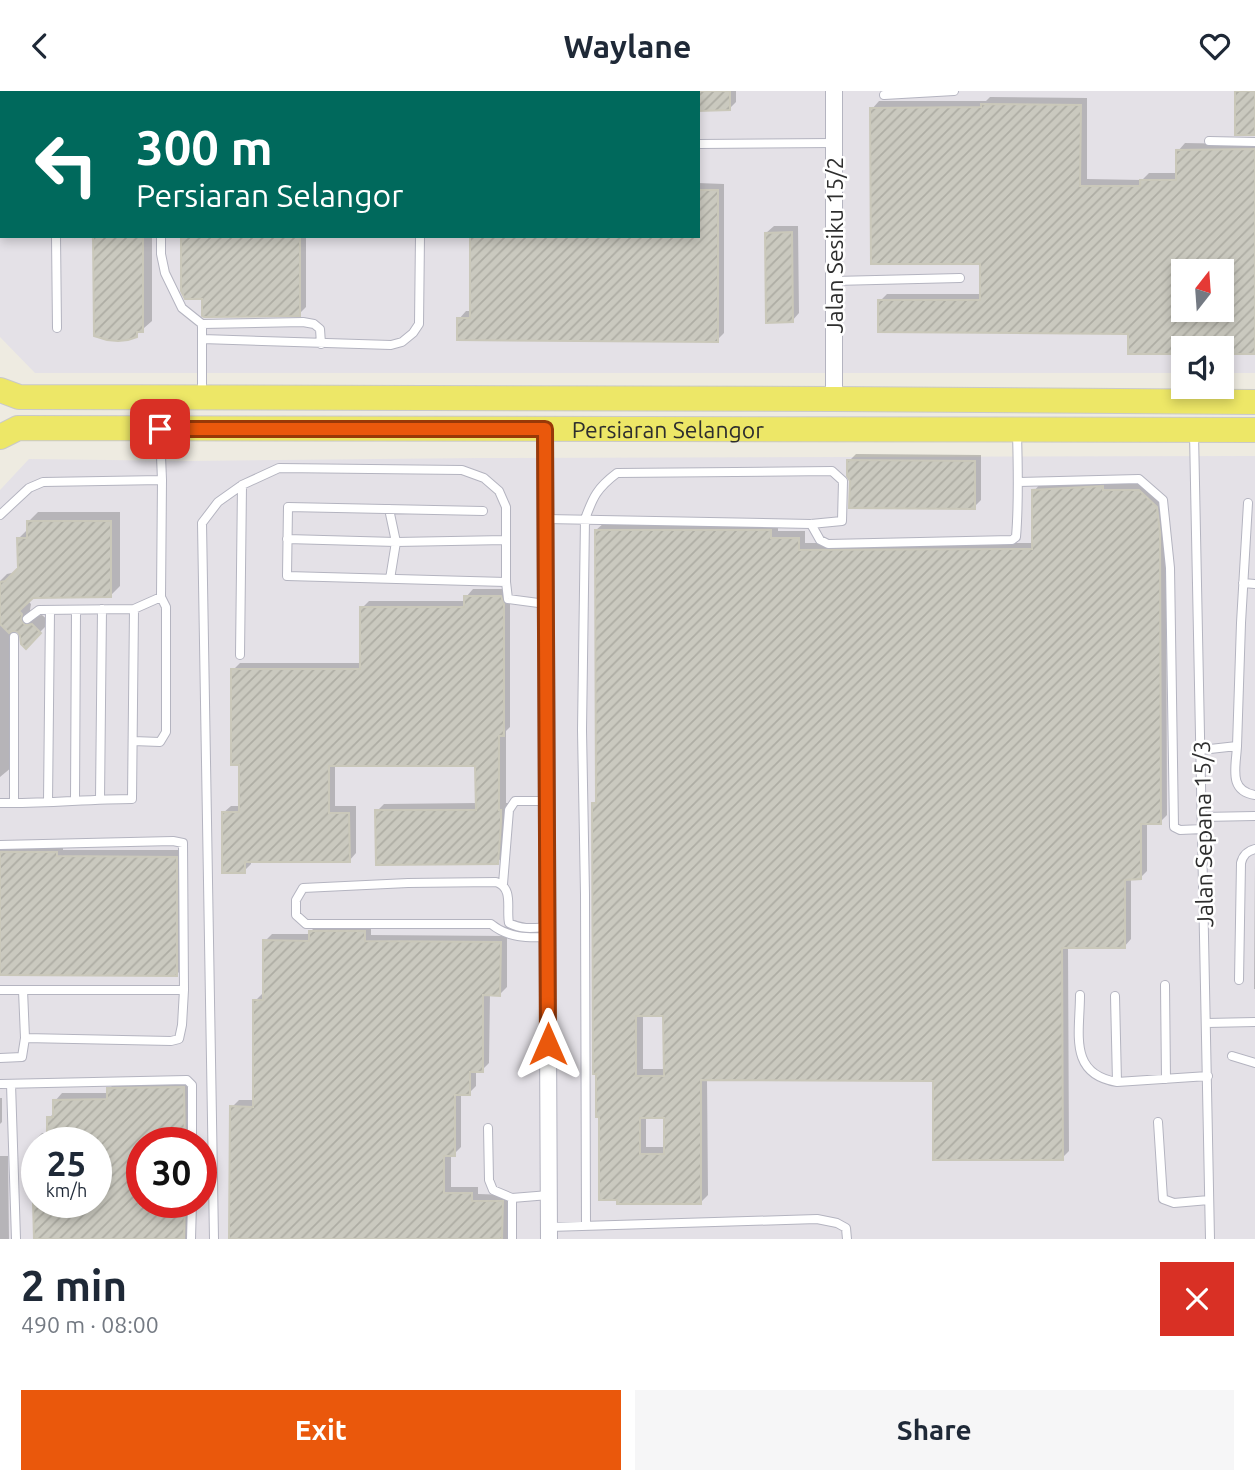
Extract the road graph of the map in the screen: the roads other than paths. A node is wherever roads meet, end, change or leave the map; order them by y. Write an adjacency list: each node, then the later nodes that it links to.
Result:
1 (834, 91): 6 (street, Jalan Sesiku 15/2)
2 (954, 91): 3 (lane)
3 (884, 95)
4 (1209, 141): 5 (lane)
5 (1255, 142)
6 (834, 143): 7 (lane); 12 (street, Jalan Sesiku 15/2)
7 (700, 144)
8 (56, 238): 14 (lane)
9 (161, 238): 13 (lane)
10 (420, 238): 16 (lane)
11 (960, 278): 12 (lane)
12 (834, 281): 19 (street, Jalan Sesiku 15/2)
13 (202, 324): 15 (lane); 16 (lane)
14 (57, 328)
15 (202, 339): 16 (lane); 18 (lane)
16 (321, 344)
17 (0, 390): 18 (main road, Persiaran Selangor)
18 (202, 398): 19 (main road, Persiaran Selangor)
19 (834, 399): 20 (main road, Persiaran Selangor)
20 (1255, 403)
21 (160, 429): 22 (main road, Persiaran Selangor); 26 (main road, Persiaran Selangor); 27 (lane)
22 (545, 429): 23 (main road, Persiaran Selangor); 34 (street)
23 (1017, 430): 24 (main road, Persiaran Selangor); 28 (lane)
24 (1194, 430): 25 (main road, Persiaran Selangor); 55 (lane, Jalan Sepana 15/3)
25 (1255, 430)
26 (0, 437)
27 (162, 480): 33 (lane); 44 (lane)
28 (1019, 482): 36 (lane); 65 (lane)
29 (242, 485): 38 (lane); 52 (lane); 99 (lane)
30 (1248, 503): 42 (lane)
31 (389, 509): 32 (lane); 37 (lane); 39 (lane)
32 (483, 510)
33 (0, 515)
34 (546, 519): 35 (lane); 45 (street)
35 (585, 519): 36 (lane); 36 (lane); 95 (lane)
36 (811, 524)
37 (287, 539): 39 (lane); 40 (lane)
38 (506, 540): 39 (lane); 41 (lane)
39 (396, 542): 40 (lane)
40 (390, 579): 41 (lane)
41 (506, 582): 45 (lane)
42 (1243, 583): 43 (lane); 54 (lane)
43 (1255, 584)
44 (161, 597): 46 (lane); 53 (lane)
45 (546, 604): 59 (street)
46 (134, 609): 48 (lane); 53 (lane)
47 (76, 610): 48 (lane); 49 (lane); 58 (lane)
48 (102, 610): 57 (lane)
49 (50, 611): 50 (lane); 60 (lane)
50 (27, 619)
51 (14, 637): 62 (lane)
52 (240, 655)
53 (133, 741): 57 (lane)
54 (1237, 746): 55 (lane); 56 (lane)
55 (1201, 750): 64 (lane, Jalan Sepana 15/3)
56 (1255, 795)
57 (100, 799): 58 (lane)
58 (75, 801): 60 (lane)
59 (547, 801): 68 (lane); 69 (street)
60 (48, 802): 62 (lane)
61 (0, 803): 62 (lane)
62 (14, 803)
63 (1255, 816): 64 (lane)
64 (1202, 817): 65 (lane, Jalan Sepana 15/3)
65 (1203, 829): 78 (lane, Jalan Sepana 15/3)
66 (0, 845): 74 (lane)
67 (1255, 849): 70 (lane)
68 (503, 884): 69 (lane); 69 (lane)
69 (548, 932): 91 (street)
70 (1239, 980)
71 (1165, 985): 84 (lane)
72 (0, 990): 73 (lane)
73 (23, 990): 74 (lane); 79 (lane)
74 (184, 990): 79 (lane)
75 (1080, 995): 85 (lane)
76 (1115, 996): 85 (lane)
77 (1255, 1022): 78 (lane)
78 (1207, 1023): 83 (lane, Jalan Sepana 15/3)
79 (25, 1038): 81 (lane)
80 (1233, 1056): 82 (lane)
81 (0, 1058)
82 (1255, 1063)
83 (1208, 1076): 84 (lane); 93 (lane, Jalan Sepana 15/3)
84 (1166, 1079): 85 (lane)
85 (1117, 1082)
86 (0, 1084): 87 (lane)
87 (11, 1084): 89 (lane); 97 (lane)
88 (1158, 1122): 93 (lane)
89 (192, 1127)
90 (488, 1128): 92 (lane)
91 (549, 1195): 92 (lane); 96 (street)
92 (512, 1198): 100 (lane)
93 (1209, 1200): 102 (lane, Jalan Sepana 15/3)
94 (192, 1218): 98 (lane)
95 (586, 1226): 96 (lane); 101 (lane)
96 (549, 1233)
97 (16, 1239)
98 (191, 1239)
99 (214, 1239)
100 (512, 1239)
101 (847, 1239)
102 (1210, 1239)

